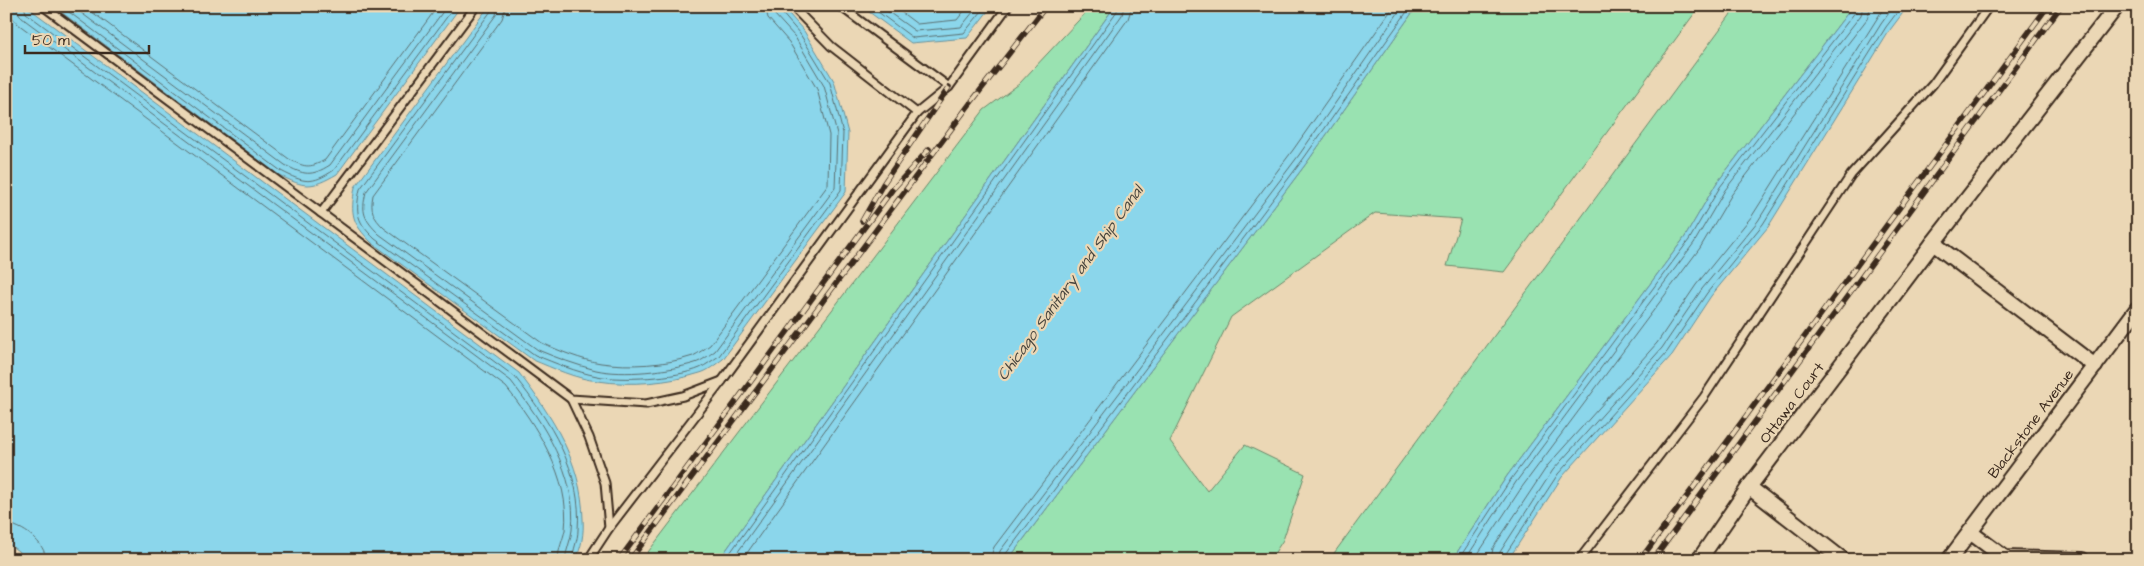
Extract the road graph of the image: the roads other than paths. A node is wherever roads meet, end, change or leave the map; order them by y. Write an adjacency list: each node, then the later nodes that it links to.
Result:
1 (43, 6): 10 (lane)
2 (476, 6): 10 (lane)
3 (792, 6): 9 (lane)
4 (840, 6): 8 (lane)
5 (1008, 6): 8 (lane)
6 (1989, 6): 20 (lane)
7 (2117, 6): 11 (street, Ottawa Court)
8 (949, 87): 9 (lane)
9 (917, 113): 14 (lane)
10 (321, 213): 15 (lane)
11 (1933, 243): 13 (street); 16 (street, Ottawa Court)
12 (2138, 308): 13 (street, Blackstone Avenue)
13 (2095, 366): 18 (street, Blackstone Avenue)
14 (722, 381): 15 (lane); 17 (lane)
15 (571, 399): 17 (lane)
16 (1749, 487): 21 (street, Ottawa Court); 22 (street)
17 (609, 528): 19 (lane)
18 (1970, 532): 23 (street, Blackstone Avenue); 24 (street)
19 (588, 560)
20 (1579, 560)
21 (1699, 560)
22 (1843, 560)
23 (1949, 560)
24 (2082, 560)

